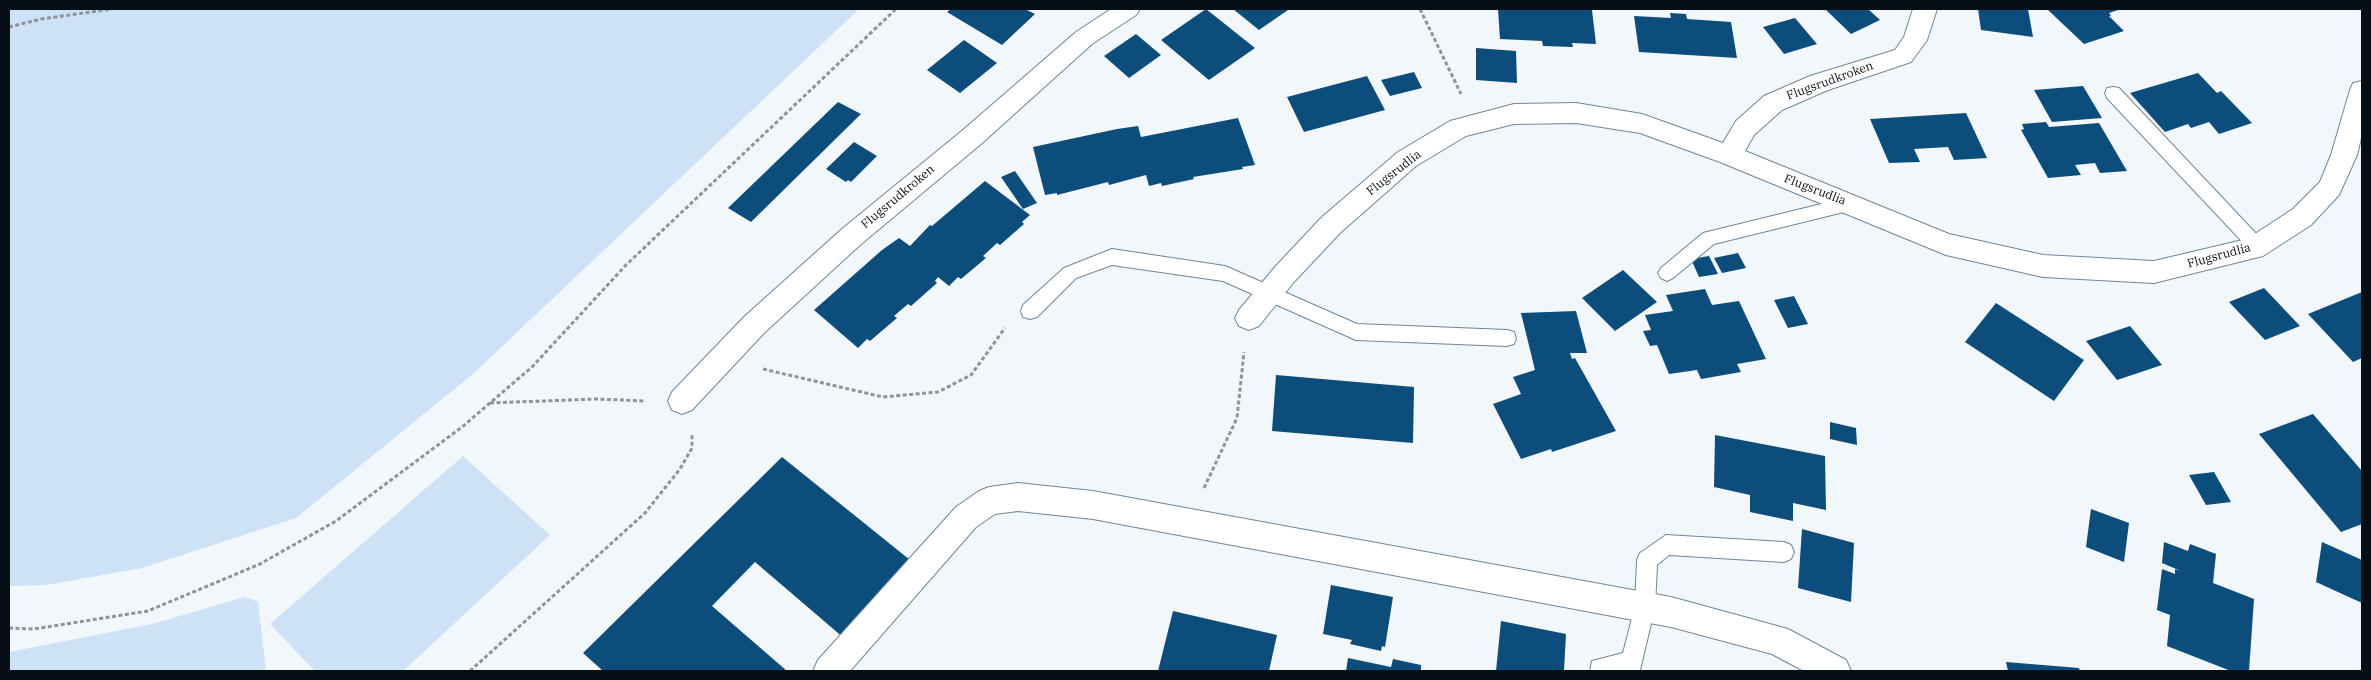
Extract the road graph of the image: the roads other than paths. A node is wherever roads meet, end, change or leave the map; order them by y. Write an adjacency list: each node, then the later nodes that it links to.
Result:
1 (1128, 9): 13 (street, Flugsrudkroken)
2 (1925, 9): 5 (street, Flugsrudkroken)
3 (2362, 90): 7 (street, Flugsrudlia)
4 (2113, 92): 7 (lane)
5 (1728, 155): 6 (street, Flugsrudlia); 9 (street, Flugsrudlia)
6 (1850, 204): 7 (street, Flugsrudlia); 8 (lane)
7 (2257, 246)
8 (1667, 273)
9 (1268, 294): 10 (lane); 11 (street, Flugsrudlia); 12 (lane)
10 (1030, 310)
11 (1249, 318)
12 (1507, 338)
13 (682, 401)
14 (1784, 552): 15 (lane)
15 (1645, 607): 16 (lane); 17 (street); 18 (street)
16 (1600, 669)
17 (829, 671)
18 (1835, 671)

